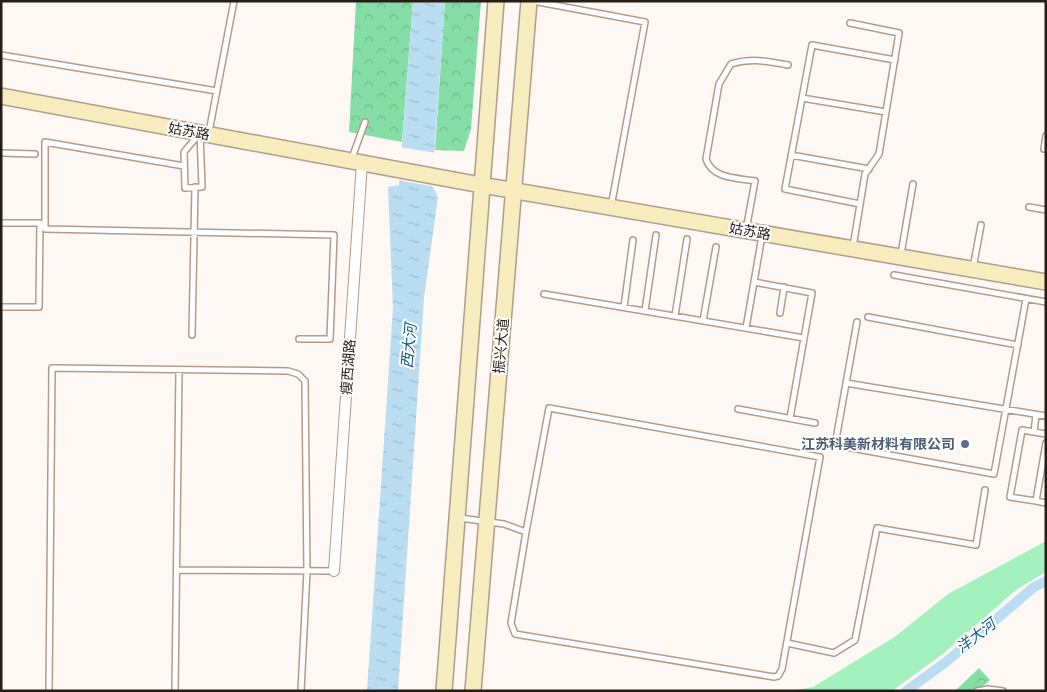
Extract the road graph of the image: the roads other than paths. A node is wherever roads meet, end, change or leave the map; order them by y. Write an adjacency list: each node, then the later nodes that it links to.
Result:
1 (234, 1): 9 (lane)
2 (496, 1): 24 (main road)
3 (529, 1): 26 (main road, 振兴大道)
4 (532, 1): 28 (lane)
5 (850, 23): 7 (lane)
6 (1, 55): 9 (lane)
7 (895, 60): 11 (lane); 12 (lane)
8 (788, 65): 33 (lane)
9 (217, 91): 14 (lane)
10 (1, 96): 14 (main road, 姑苏路)
11 (802, 98): 12 (lane); 19 (lane)
12 (886, 112): 22 (lane)
13 (365, 122): 20 (lane)
14 (205, 134): 20 (main road, 姑苏路); 21 (lane); 25 (lane)
15 (1046, 136): 16 (lane)
16 (1046, 149)
17 (1, 154): 18 (lane)
18 (35, 154)
19 (792, 155): 22 (lane); 27 (lane)
20 (363, 163): 24 (main road, 姑苏路); 82 (street, 瘦西湖路)
21 (184, 166): 25 (lane); 34 (lane)
22 (869, 169): 27 (lane)
23 (913, 184): 41 (lane)
24 (481, 185): 26 (main road, 姑苏路); 77 (main road)
25 (195, 187): 34 (lane)
26 (514, 190): 28 (main road, 姑苏路); 78 (main road, 振兴大道)
27 (860, 204): 40 (lane)
28 (611, 207): 33 (main road, 姑苏路)
29 (1029, 207): 30 (lane)
30 (1046, 210)
31 (1, 223): 50 (lane)
32 (981, 224): 42 (lane)
33 (746, 230): 35 (main road, 姑苏路)
34 (194, 232): 59 (lane); 61 (lane)
35 (763, 233): 40 (main road, 姑苏路); 44 (lane)
36 (656, 235): 52 (lane)
37 (687, 239): 54 (lane)
38 (633, 240): 51 (lane)
39 (716, 247): 56 (lane)
40 (853, 249): 41 (main road, 姑苏路)
41 (901, 257): 42 (main road, 姑苏路)
42 (973, 270): 45 (main road, 姑苏路)
43 (894, 275): 48 (lane)
44 (754, 282): 46 (lane); 58 (lane)
45 (1046, 282)
46 (784, 288): 53 (lane); 60 (lane)
47 (544, 294): 51 (lane)
48 (1026, 299): 49 (lane); 62 (lane)
49 (1046, 302)
50 (1, 307)
51 (624, 308): 52 (lane)
52 (645, 311): 54 (lane)
53 (780, 313)
54 (675, 316): 56 (lane)
55 (868, 317): 62 (lane)
56 (703, 321): 58 (lane)
57 (857, 322): 64 (lane)
58 (746, 328): 60 (lane)
59 (192, 335)
60 (804, 338): 69 (lane)
61 (299, 339)
62 (1018, 345): 66 (lane)
63 (179, 370): 80 (lane); 81 (lane); 84 (lane)
64 (846, 383): 66 (lane); 66 (lane)
65 (738, 409): 69 (lane)
66 (1006, 410): 67 (lane)
67 (1036, 415): 68 (lane); 71 (lane)
68 (1046, 416)
69 (790, 418): 70 (lane)
70 (815, 423)
71 (1034, 432): 72 (lane); 75 (lane)
72 (1046, 434)
73 (1046, 443): 75 (lane)
74 (985, 490): 83 (lane)
75 (1036, 501): 76 (lane)
76 (1046, 503)
77 (457, 518): 78 (lane); 87 (main road)
78 (487, 521): 79 (lane); 88 (main road, 振兴大道)
79 (526, 532): 83 (lane); 83 (lane)
80 (176, 570): 81 (lane); 85 (lane)
81 (307, 571): 82 (lane); 86 (lane)
82 (334, 571)
83 (787, 643)
84 (49, 691)
85 (175, 691)
86 (300, 691)
87 (444, 691)
88 (473, 691)
89 (977, 691): 90 (lane)
90 (1003, 691)

